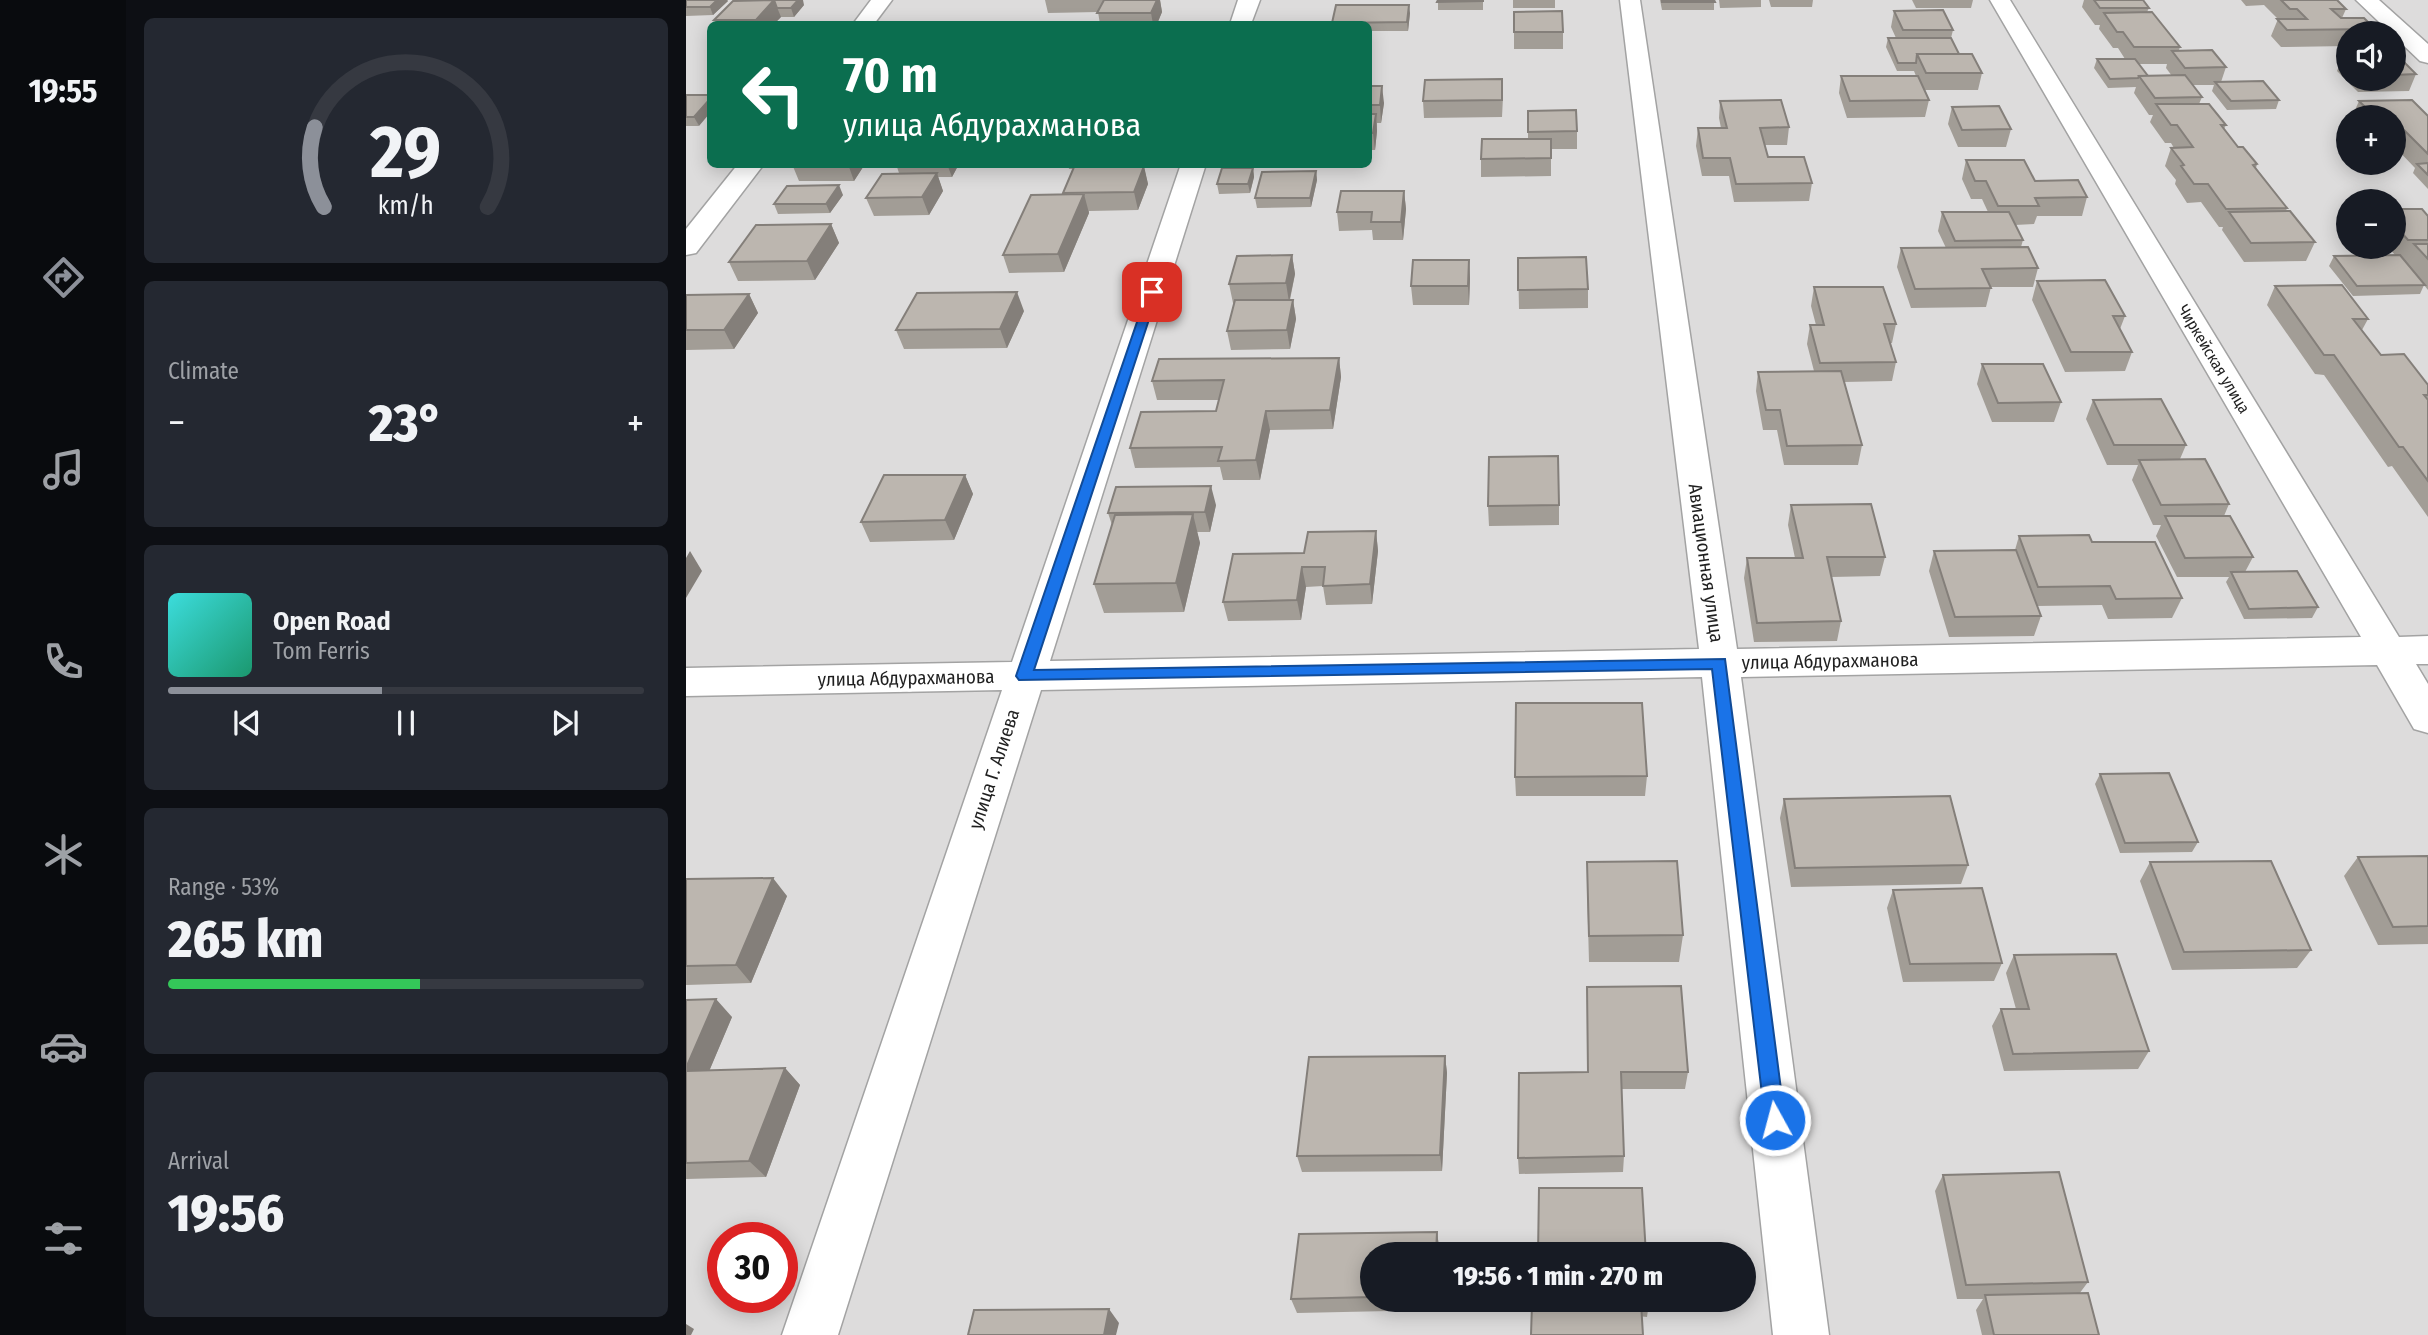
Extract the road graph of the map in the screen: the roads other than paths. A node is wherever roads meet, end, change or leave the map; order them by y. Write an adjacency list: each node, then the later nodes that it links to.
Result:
1 (882, 0): 6 (street)
2 (1249, 0): 7 (street)
3 (1630, 0): 14 (street, Авиационная улица)
4 (2000, 0): 13 (street, Чиркейская улица)
5 (2367, 0): 8 (street)
6 (865, 21)
7 (1242, 21)
8 (2428, 57)
9 (749, 168): 11 (street)
10 (1193, 168): 15 (street, улица Г. Алиева)
11 (686, 247)
12 (2428, 650): 13 (street, улица Абдурахманова)
13 (2388, 651): 14 (street, улица Абдурахманова); 17 (street, Чиркейская улица)
14 (1720, 663): 15 (street, улица Абдурахманова); 19 (street, Авиационная улица)
15 (1024, 676): 16 (street, улица Абдурахманова); 18 (street, улица Г. Алиева)
16 (686, 682)
17 (2428, 718)
18 (810, 1335)
19 (1801, 1335)

